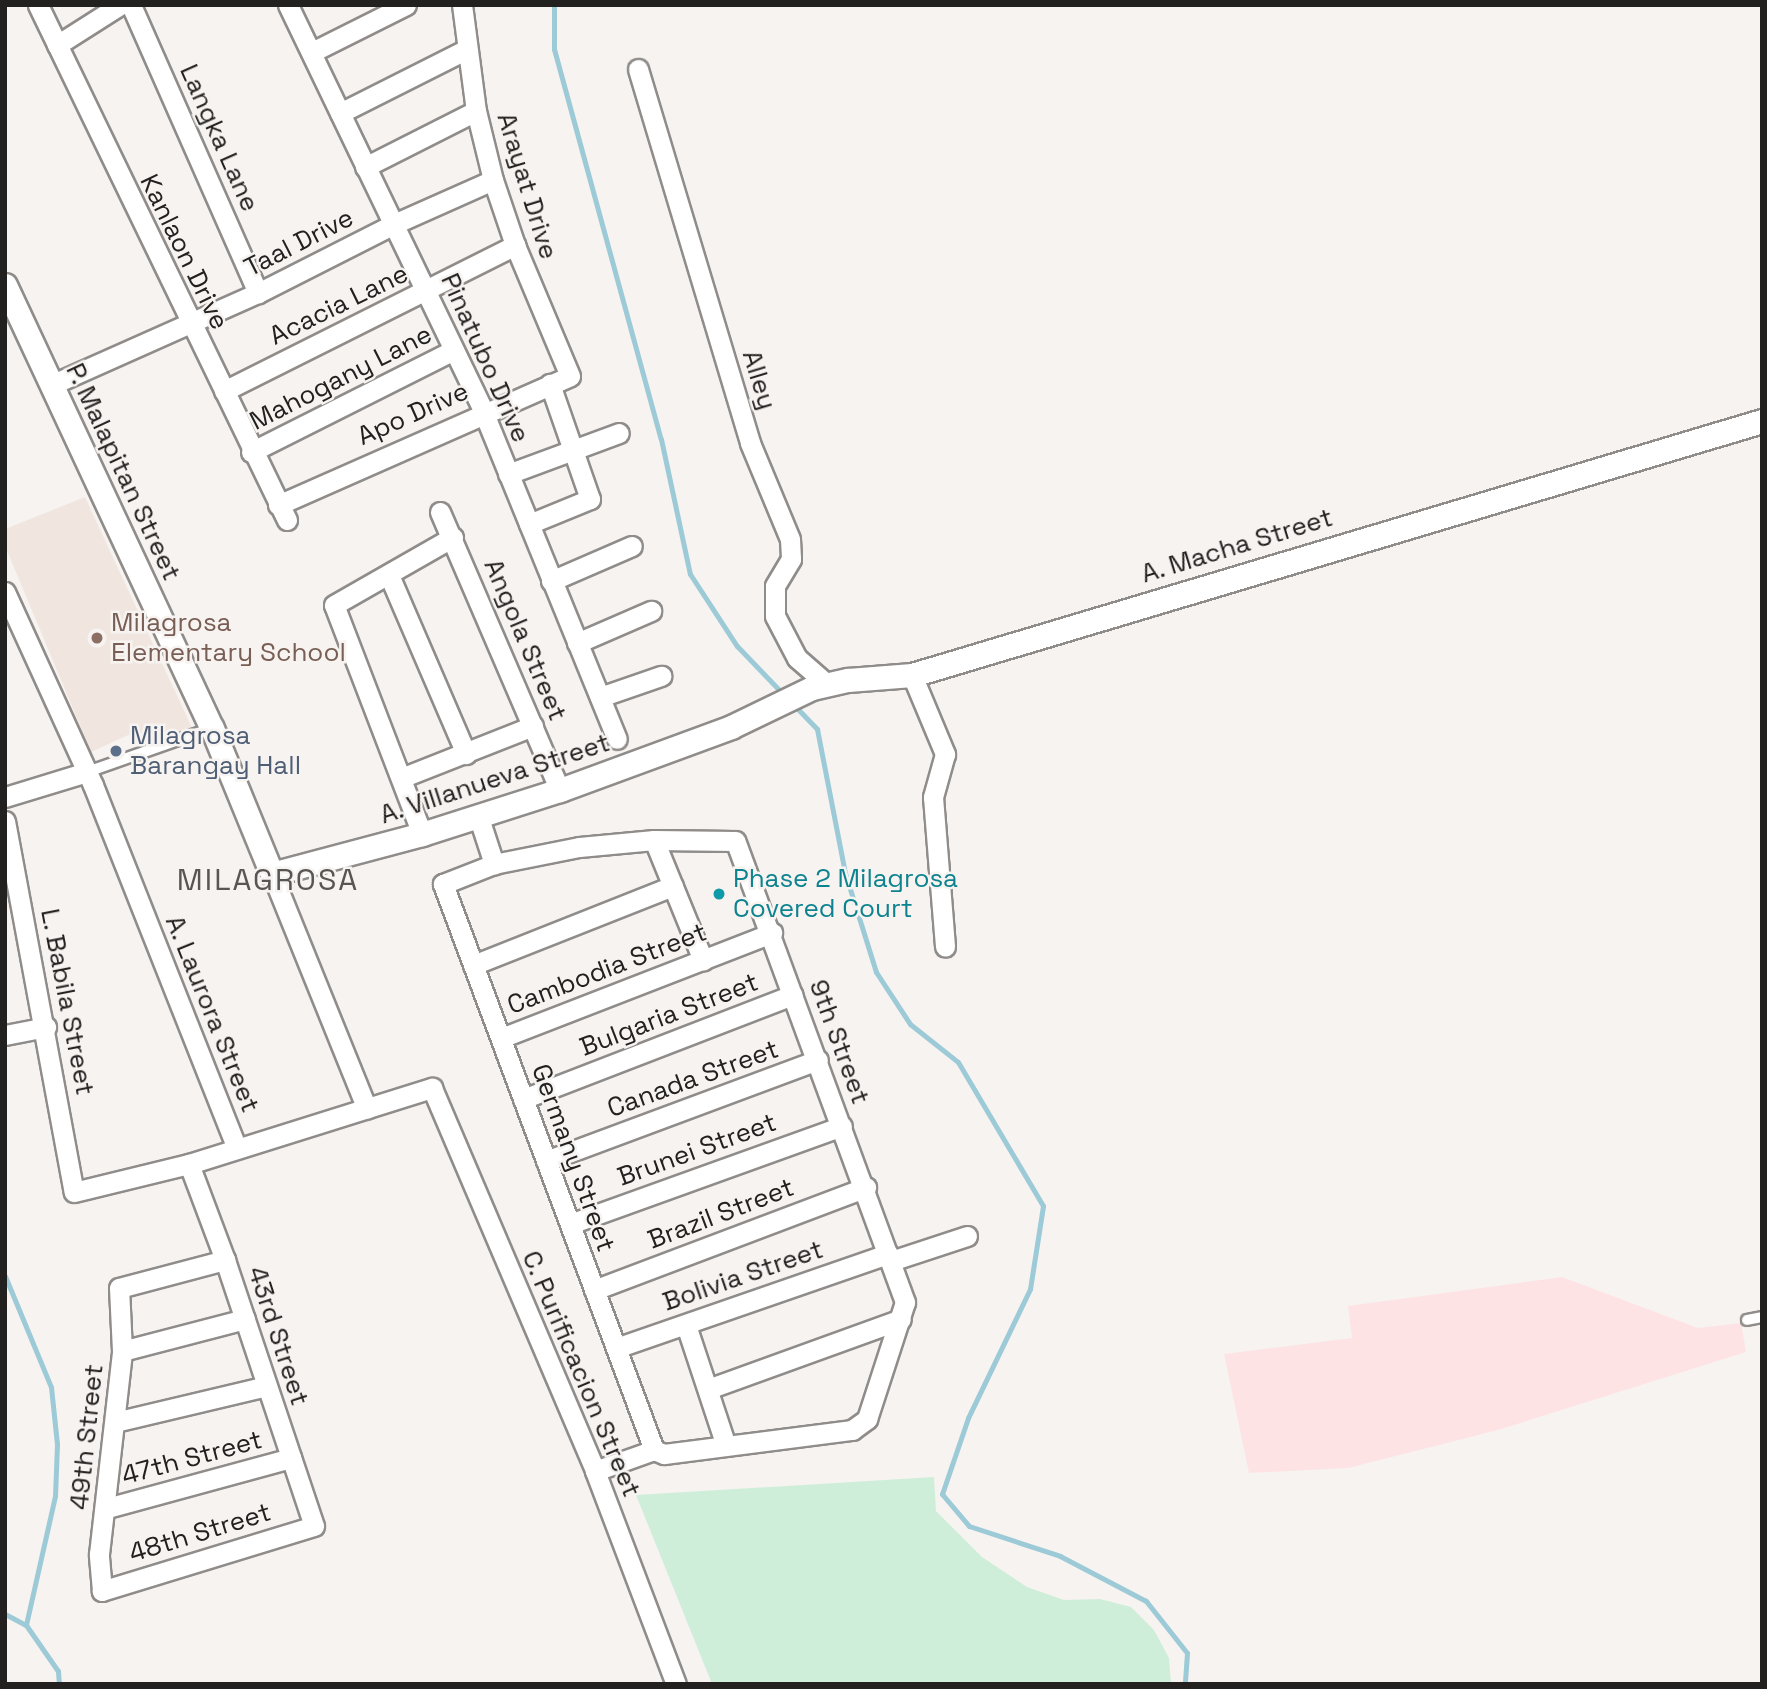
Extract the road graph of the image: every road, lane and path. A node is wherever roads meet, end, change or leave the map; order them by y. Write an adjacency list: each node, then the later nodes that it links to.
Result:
1 (38, 5): 7 (street, Kanlaon Drive)
2 (120, 5): 7 (street)
3 (131, 5): 19 (street, Langka Lane)
4 (288, 5): 9 (street, Pinatubo Drive)
5 (406, 5): 9 (street)
6 (462, 5): 8 (street, Arayat Drive)
7 (57, 45): 20 (street, Kanlaon Drive)
8 (465, 50): 11 (street, Arayat Drive); 12 (street)
9 (312, 52): 12 (street, Pinatubo Drive)
10 (638, 69): 44 (street, Alley)
11 (476, 111): 13 (street); 14 (street, Arayat Drive)
12 (341, 113): 13 (street, Pinatubo Drive)
13 (365, 167): 15 (street, Pinatubo Drive)
14 (493, 180): 15 (street, Taal Drive); 16 (street, Arayat Drive)
15 (394, 224): 18 (street, Pinatubo Drive); 19 (street, Taal Drive)
16 (515, 245): 18 (street, Acacia Lane); 22 (street, Arayat Drive)
17 (5, 285): 23 (street, P. Malapitan Street)
18 (426, 291): 21 (street, Pinatubo Drive); 25 (street, Acacia Lane)
19 (258, 293): 20 (street, Taal Drive)
20 (189, 325): 23 (street, Taal Drive); 25 (street, Kanlaon Drive)
21 (454, 350): 26 (street, Pinatubo Drive); 30 (street, Mahogany Lane)
22 (570, 376): 24 (street, Apo Drive)
23 (51, 384): 48 (street, P. Malapitan Street)
24 (550, 384): 26 (street, Apo Drive); 29 (street)
25 (223, 391): 30 (street, Kanlaon Drive)
26 (483, 411): 31 (street, Pinatubo Drive); 32 (street, Apo Drive)
27 (1762, 421): 42 (street, A. Macha Street)
28 (619, 433): 29 (street)
29 (573, 450): 31 (street); 34 (street)
30 (251, 452): 32 (street, Kanlaon Drive)
31 (508, 474): 34 (street, Pinatubo Drive)
32 (282, 512)
33 (440, 512): 35 (street, Angola Street)
34 (529, 524): 38 (street, Pinatubo Drive)
35 (453, 537): 37 (street); 46 (street, Angola Street)
36 (632, 546): 38 (street)
37 (389, 575): 50 (street); 52 (street)
38 (551, 581): 41 (street, Pinatubo Drive)
39 (5, 592): 51 (street, A. Laurora Street)
40 (651, 611): 41 (street)
41 (577, 643): 45 (street, Pinatubo Drive)
42 (912, 675): 44 (street, A. Macha Street); 63 (street)
43 (661, 676): 45 (street)
44 (820, 686): 47 (street, A. Macha Street)
45 (600, 697): 49 (street, Pinatubo Drive)
46 (533, 726): 50 (street); 53 (street, Angola Street)
47 (731, 727): 53 (street, A. Villanueva Street)
48 (212, 728): 51 (lane); 60 (street, P. Malapitan Street)
49 (617, 739)
50 (466, 754): 52 (street)
51 (87, 772): 54 (street); 74 (street, A. Laurora Street)
52 (401, 778): 57 (street)
53 (560, 790): 55 (street, A. Villanueva Street)
54 (5, 797)
55 (478, 816): 57 (street, A. Villanueva Street); 59 (street)
56 (5, 821): 67 (street, L. Babila Street)
57 (422, 834): 60 (street, A. Villanueva Street)
58 (654, 840): 59 (street); 61 (street); 62 (street, 9th Street)
59 (494, 864): 65 (street, Germany Street)
60 (272, 874): 72 (street, P. Malapitan Street)
61 (673, 886): 64 (street); 65 (street)
62 (772, 933): 64 (street, Cambodia Street); 66 (street, 9th Street)
63 (945, 947)
64 (703, 960): 69 (street, Cambodia Street)
65 (473, 965): 69 (street, Germany Street)
66 (793, 995): 70 (street, 9th Street); 71 (street, Bulgaria Street)
67 (46, 1027): 68 (street); 76 (street, L. Babila Street)
68 (5, 1035)
69 (501, 1038): 71 (street, Germany Street)
70 (818, 1060): 73 (street, 9th Street); 75 (street, Canada Street)
71 (523, 1099): 75 (street, Germany Street)
72 (367, 1110): 74 (street); 96 (street, C. Purificacion Street)
73 (842, 1126): 77 (street, 9th Street); 78 (street, Brunei Street)
74 (237, 1148): 76 (street)
75 (547, 1161): 78 (street, Germany Street)
76 (189, 1164): 81 (street, 43rd Street)
77 (866, 1187): 80 (street, 9th Street); 82 (street, Brazil Street)
78 (570, 1224): 82 (street, Germany Street)
79 (967, 1236): 80 (street)
80 (889, 1258): 85 (street, 9th Street); 87 (street, Bolivia Street)
81 (225, 1260): 84 (street, 43rd Street); 89 (street, 49th Street)
82 (594, 1290): 88 (street, Germany Street)
83 (1762, 1317): 86 (lane)
84 (245, 1319): 89 (street); 90 (street, 43rd Street)
85 (901, 1319): 91 (street); 93 (street, 9th Street)
86 (1746, 1320)
87 (686, 1325): 88 (street, Bolivia Street); 91 (street)
88 (616, 1348): 94 (street, Germany Street)
89 (122, 1351): 92 (street, 49th Street)
90 (267, 1386): 92 (street); 95 (street, 43rd Street)
91 (708, 1389): 93 (street)
92 (115, 1422): 97 (street, 49th Street)
93 (726, 1446): 94 (street, 9th Street)
94 (654, 1450): 96 (street, 9th Street)
95 (291, 1458): 97 (street, 47th Street); 98 (street, 43rd Street)
96 (595, 1471): 100 (street, C. Purificacion Street)
97 (107, 1508): 99 (street, 49th Street)
98 (314, 1526): 99 (street, 48th Street)
99 (102, 1591)
100 (676, 1684)

